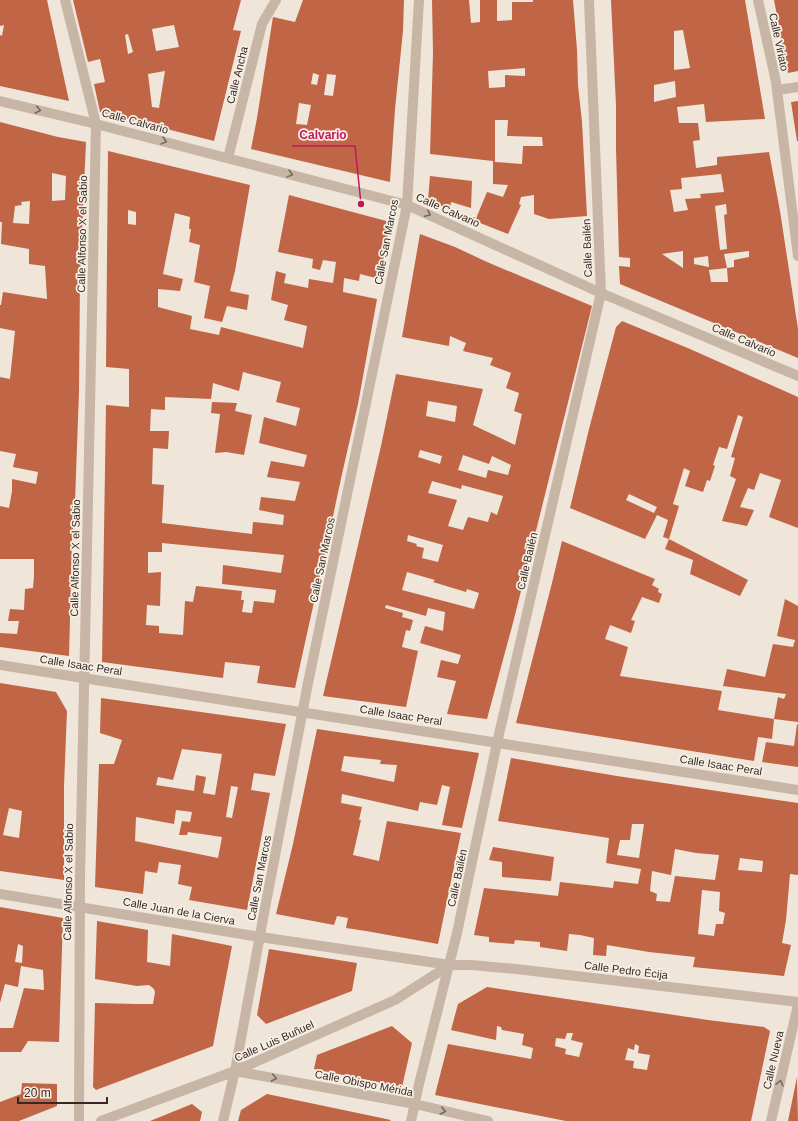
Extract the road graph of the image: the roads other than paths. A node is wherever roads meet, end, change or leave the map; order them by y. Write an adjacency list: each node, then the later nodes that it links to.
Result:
1 (65, 0): 9 (street, Calle Alfonso X el Sabio)
2 (276, 0): 10 (street, Calle Ancha)
3 (419, 0): 11 (street, Calle San Marcos)
4 (589, 0): 13 (street, Calle Bailén)
5 (758, 0): 7 (street, Calle Viriato)
6 (798, 87): 7 (street)
7 (777, 90): 12 (street, Calle Viriato)
8 (0, 101): 9 (street, Calle Calvario, one-way to 9)
9 (96, 124): 10 (street, Calle Calvario, one-way to 10); 16 (street, Calle Alfonso X el Sabio)
10 (228, 158): 11 (street, Calle Calvario, one-way to 11)
11 (406, 205): 13 (street, Calle Calvario, one-way to 13); 17 (street, Calle San Marcos)
12 (798, 256)
13 (601, 293): 14 (street, Calle Calvario); 18 (street, Calle Bailén)
14 (798, 376)
15 (0, 665): 16 (street, Calle Isaac Peral)
16 (84, 678): 17 (street, Calle Isaac Peral); 21 (street, Calle Alfonso X el Sabio)
17 (303, 712): 18 (street, Calle Isaac Peral); 22 (street, Calle San Marcos)
18 (497, 743): 19 (street, Calle Isaac Peral); 23 (street, Calle Bailén)
19 (798, 790)
20 (0, 894): 21 (street, Calle Juan de la Cierva)
21 (80, 907): 22 (street, Calle Juan de la Cierva); 27 (street, Calle Alfonso X el Sabio)
22 (260, 937): 23 (street, Calle Juan de la Cierva); 25 (street, Calle San Marcos)
23 (450, 965): 24 (street, Calle Pedro Écija); 25 (street, Calle Luis Buñuel); 26 (street, Calle Bailén)
24 (798, 1004): 32 (street, Calle Nueva, one-way to 24)
25 (236, 1071): 26 (street, Calle Obispo Mérida, one-way to 26); 28 (street, Calle Luis Buñuel); 29 (street, Calle San Marcos)
26 (415, 1104): 30 (street, Calle Bailén); 31 (street, Calle Obispo Mérida, one-way to 31)
27 (79, 1121)
28 (100, 1121)
29 (224, 1121)
30 (411, 1121)
31 (488, 1121)
32 (771, 1121)

